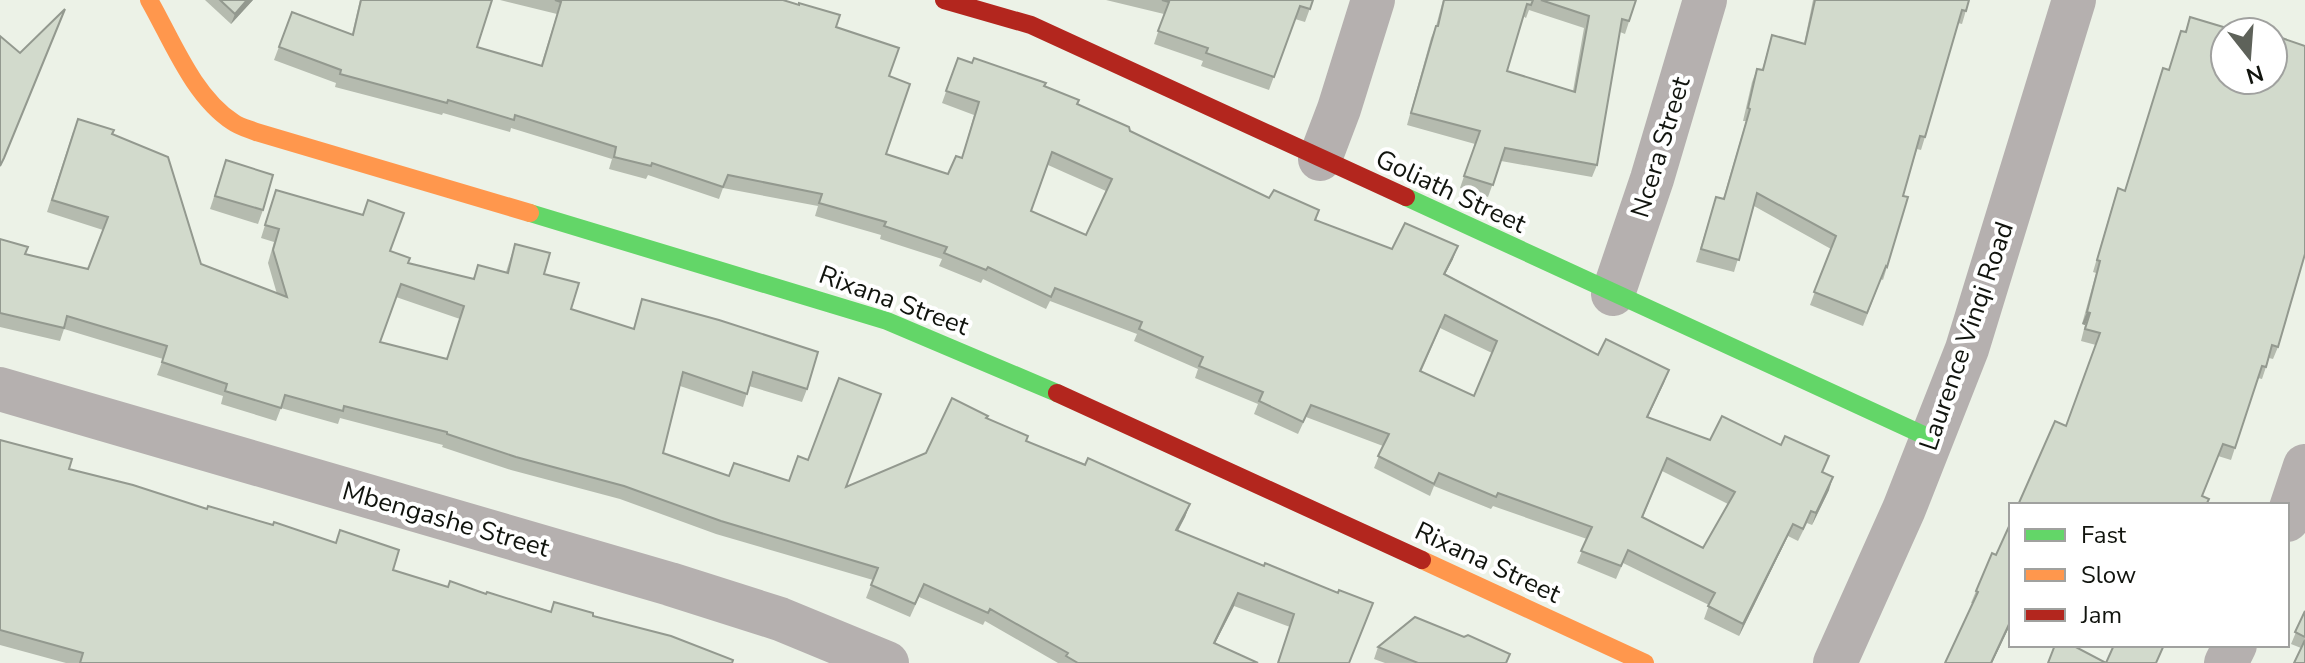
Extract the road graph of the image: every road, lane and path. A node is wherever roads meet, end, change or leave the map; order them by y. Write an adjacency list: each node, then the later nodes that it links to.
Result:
1 (149, 0): 14 (street, Rixana Street)
2 (944, 0): 6 (street, Goliath Street)
3 (1373, 0): 7 (street)
4 (1705, 0): 8 (street, Ncera Street)
5 (2074, 0): 10 (street, Laurence Vinqi Road)
6 (1035, 13): 7 (street, Goliath Street)
7 (1320, 159): 8 (street, Goliath Street)
8 (1613, 294): 10 (street, Goliath Street)
9 (0, 389): 13 (street, Mbengashe Street)
10 (1932, 439): 15 (street, Laurence Vinqi Road)
11 (2305, 466): 12 (street)
12 (2289, 514)
13 (887, 663)
14 (1645, 663)
15 (1835, 663)

